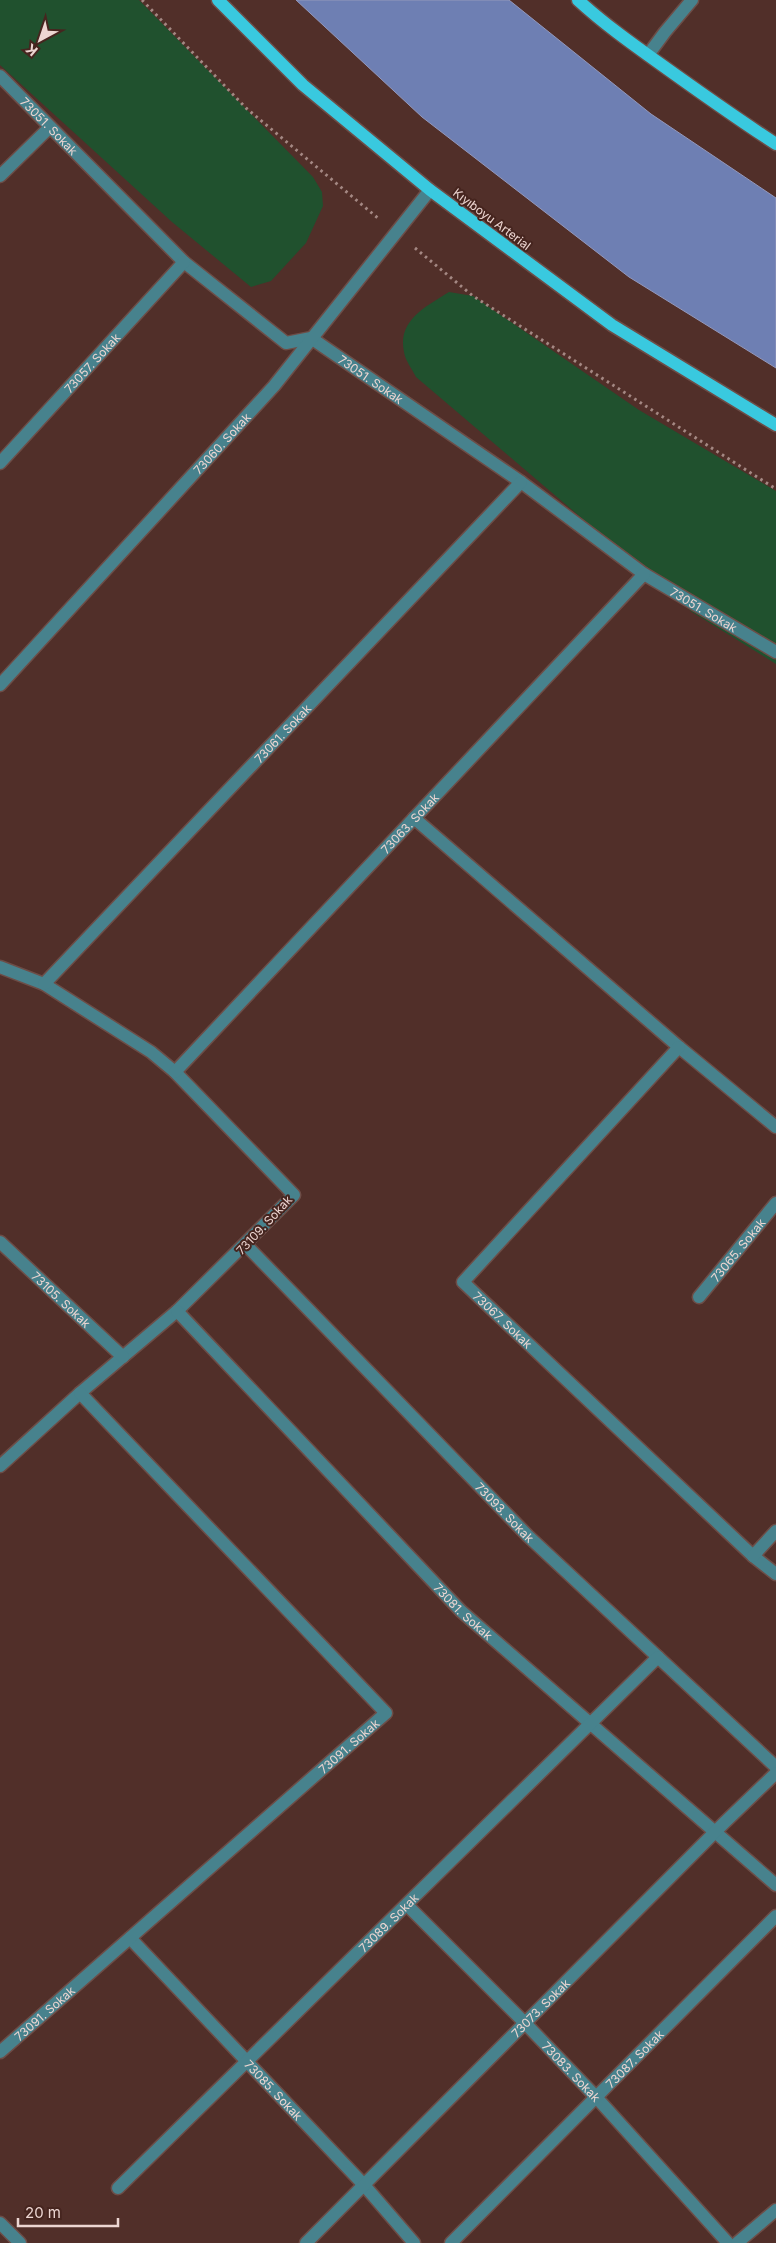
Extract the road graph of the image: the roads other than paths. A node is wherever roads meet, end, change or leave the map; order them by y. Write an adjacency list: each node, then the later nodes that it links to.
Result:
1 (218, 0): 9 (main road, Kıyıboyu Arterial)
2 (578, 0): 4 (main road)
3 (692, 0): 4 (street)
4 (648, 55): 7 (main road)
5 (0, 76): 6 (street, 73051. Sokak)
6 (50, 127): 8 (street); 10 (street, 73051. Sokak)
7 (776, 144)
8 (0, 176)
9 (430, 190): 11 (street, 73060. Sokak); 12 (main road, Kıyıboyu Arterial)
10 (184, 262): 11 (street, 73051. Sokak); 13 (street, 73057. Sokak)
11 (311, 338): 14 (street, 73051. Sokak); 17 (street, 73060. Sokak)
12 (776, 425)
13 (0, 463)
14 (521, 482): 15 (street, 73051. Sokak); 20 (street, 73061. Sokak)
15 (644, 574): 16 (street, 73051. Sokak); 18 (street, 73063. Sokak)
16 (776, 652)
17 (0, 685)
18 (414, 818): 21 (street); 22 (street, 73063. Sokak)
19 (0, 967): 20 (street, 73109. Sokak)
20 (44, 984): 22 (street, 73109. Sokak)
21 (679, 1047): 23 (street); 33 (street, 73067. Sokak)
22 (176, 1072): 26 (street, 73109. Sokak)
23 (776, 1127)
24 (776, 1203): 27 (street, 73065. Sokak)
25 (0, 1242): 29 (street, 73105. Sokak)
26 (246, 1245): 28 (street, 73109. Sokak); 35 (street, 73093. Sokak)
27 (699, 1297)
28 (178, 1311): 29 (street, 73109. Sokak); 36 (street, 73081. Sokak)
29 (123, 1357): 30 (street, 73109. Sokak)
30 (80, 1393): 31 (street, 73109. Sokak); 43 (street, 73091. Sokak)
31 (0, 1466)
32 (776, 1530): 33 (street)
33 (754, 1556): 34 (street, 73067. Sokak)
34 (776, 1574)
35 (658, 1657): 36 (street, 73089. Sokak); 37 (street, 73093. Sokak)
36 (592, 1724): 39 (street, 73081. Sokak); 41 (street, 73089. Sokak)
37 (776, 1766)
38 (776, 1773): 39 (street, 73073. Sokak)
39 (715, 1832): 40 (street, 73081. Sokak); 44 (street, 73073. Sokak)
40 (776, 1885)
41 (407, 1905): 44 (street, 73083. Sokak); 46 (street, 73089. Sokak)
42 (776, 1916): 47 (street, 73087. Sokak)
43 (130, 1938): 45 (street, 73091. Sokak); 46 (street, 73085. Sokak)
44 (525, 2023): 47 (street, 73083. Sokak); 48 (street, 73073. Sokak)
45 (0, 2052)
46 (248, 2062): 48 (street, 73085. Sokak); 49 (street, 73089. Sokak)
47 (596, 2097): 55 (street, 73087. Sokak); 56 (street, 73083. Sokak)
48 (364, 2185): 53 (street, 73073. Sokak); 54 (street, 73085. Sokak)
49 (118, 2188)
50 (776, 2210): 57 (street)
51 (0, 2223): 52 (street)
52 (20, 2243)
53 (306, 2243)
54 (414, 2243)
55 (451, 2243)
56 (728, 2243)
57 (737, 2243)

